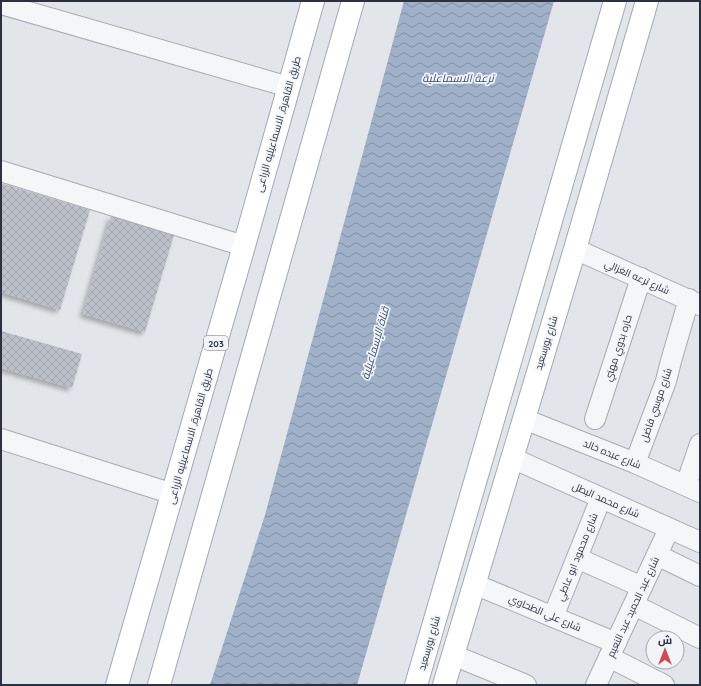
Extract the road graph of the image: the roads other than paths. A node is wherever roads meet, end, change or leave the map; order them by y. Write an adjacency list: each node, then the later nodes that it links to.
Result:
1 (313, 1): 6 (main road, طريق القاهرة, الاسماعيليه الزراعى / 203)
2 (353, 1): 34 (main road)
3 (615, 1): 35 (main road, شارع بورسعيد)
4 (647, 1): 9 (main road, شارع بورسعيد)
5 (1, 4): 6 (street)
6 (289, 87): 8 (main road, طريق القاهرة, الاسماعيليه الزراعى / 203)
7 (1, 171): 8 (street)
8 (244, 246): 19 (main road, طريق القاهرة, الاسماعيليه الزراعى / 203)
9 (575, 248): 10 (street, شارع ترعه الغزالي); 12 (main road, شارع بورسعيد)
10 (641, 278): 11 (street, شارع ترعه الغزالي); 13 (street, حاره بدوي مهني)
11 (694, 302): 17 (street, شارع موسي فاضل)
12 (524, 419): 16 (main road, شارع بورسعيد); 17 (street, شارع عبده خالد)
13 (595, 419)
14 (1, 440): 19 (street)
15 (700, 444): 18 (street)
16 (512, 458): 20 (street, شارع محمد البطل); 26 (main road, شارع بورسعيد)
17 (635, 463): 18 (street, شارع عبده خالد)
18 (693, 488)
19 (173, 494): 33 (main road, طريق القاهرة, الاسماعيليه الزراعى / 203)
20 (601, 498): 21 (street, شارع محمد البطل); 24 (street, شارع محمود ابو عاطي)
21 (669, 529): 22 (street, شارع محمد البطل); 23 (street, شارع عبد الحميد عبد النعيم)
22 (700, 542)
23 (657, 555): 25 (street); 27 (street, شارع عبد الحميد عبد النعيم)
24 (577, 558): 27 (street); 29 (street, شارع محمود ابو عاطي)
25 (700, 576)
26 (474, 584): 29 (street, شارع علي الطحاوي); 32 (main road, شارع بورسعيد)
27 (642, 587): 28 (street, شارع عبد الحميد عبد النعيم)
28 (634, 605): 30 (street); 31 (street, شارع عبد الحميد عبد النعيم)
29 (553, 617): 31 (street, شارع علي الطحاوي)
30 (700, 638)
31 (612, 650): 38 (street, شارع عبد الحميد عبد النعيم); 39 (street, شارع علي الطحاوي)
32 (453, 655): 36 (main road, شارع بورسعيد); 37 (street)
33 (117, 685)
34 (159, 685)
35 (416, 685)
36 (444, 685)
37 (526, 685)
38 (596, 685)
39 (664, 685)

